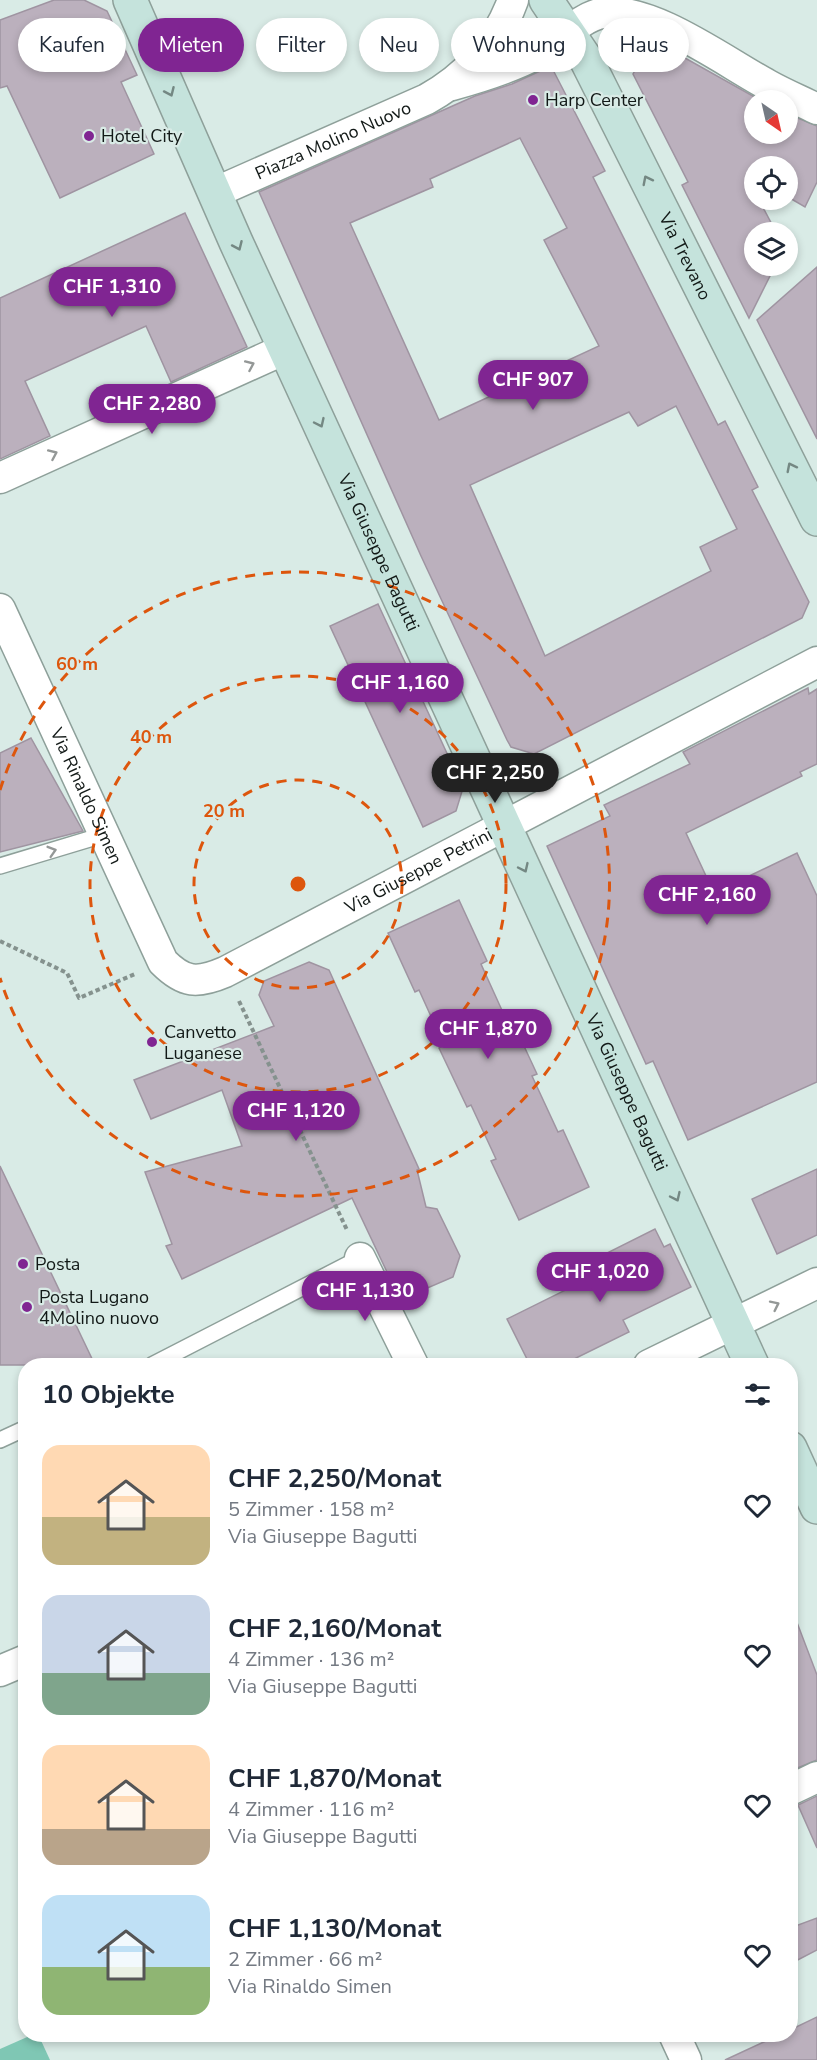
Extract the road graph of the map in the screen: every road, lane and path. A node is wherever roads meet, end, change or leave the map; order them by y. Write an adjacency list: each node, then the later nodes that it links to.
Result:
1 (130, 0): 10 (main road, Via Giuseppe Bagutti, one-way to 10)
2 (513, 0): 8 (street, Piazza Molino Nuovo)
3 (546, 0): 4 (main road, Via Trevano)
4 (560, 18)
5 (586, 21): 9 (street, Piazza Molino Nuovo)
6 (586, 64): 13 (main road, Via Trevano, one-way to 6)
7 (496, 72): 8 (street, Piazza Molino Nuovo)
8 (452, 86): 10 (street, Piazza Molino Nuovo)
9 (817, 109)
10 (214, 193): 11 (main road, Via Giuseppe Bagutti, one-way to 11)
11 (285, 349): 12 (street, one-way to 11); 16 (main road, Via Giuseppe Bagutti, one-way to 16)
12 (0, 478)
13 (817, 519)
14 (0, 609): 17 (street, Via Rinaldo Simen)
15 (817, 662): 16 (street, Via Giuseppe Petrini)
16 (504, 826): 21 (street, Via Giuseppe Petrini); 24 (main road, Via Giuseppe Bagutti, one-way to 24)
17 (104, 835): 18 (lane, one-way to 17); 20 (street, Via Rinaldo Simen)
18 (0, 866)
19 (0, 941): 20 (path)
20 (170, 969): 21 (street, Via Giuseppe Petrini)
21 (225, 972): 22 (path)
22 (360, 1258): 25 (lane); 26 (street)
23 (817, 1283): 24 (street, one-way to 23)
24 (733, 1325): 27 (street); 28 (main road, Via Giuseppe Bagutti)
25 (167, 1358)
26 (410, 1358)
27 (664, 1358)
28 (749, 1358)
29 (18, 1432): 30 (lane)
30 (0, 1440)
31 (798, 1466): 32 (main road)
32 (817, 1507)
33 (18, 1663): 34 (street)
34 (0, 1671)
35 (817, 1777): 36 (street)
36 (798, 1786)
37 (678, 2042): 38 (street)
38 (686, 2060)

